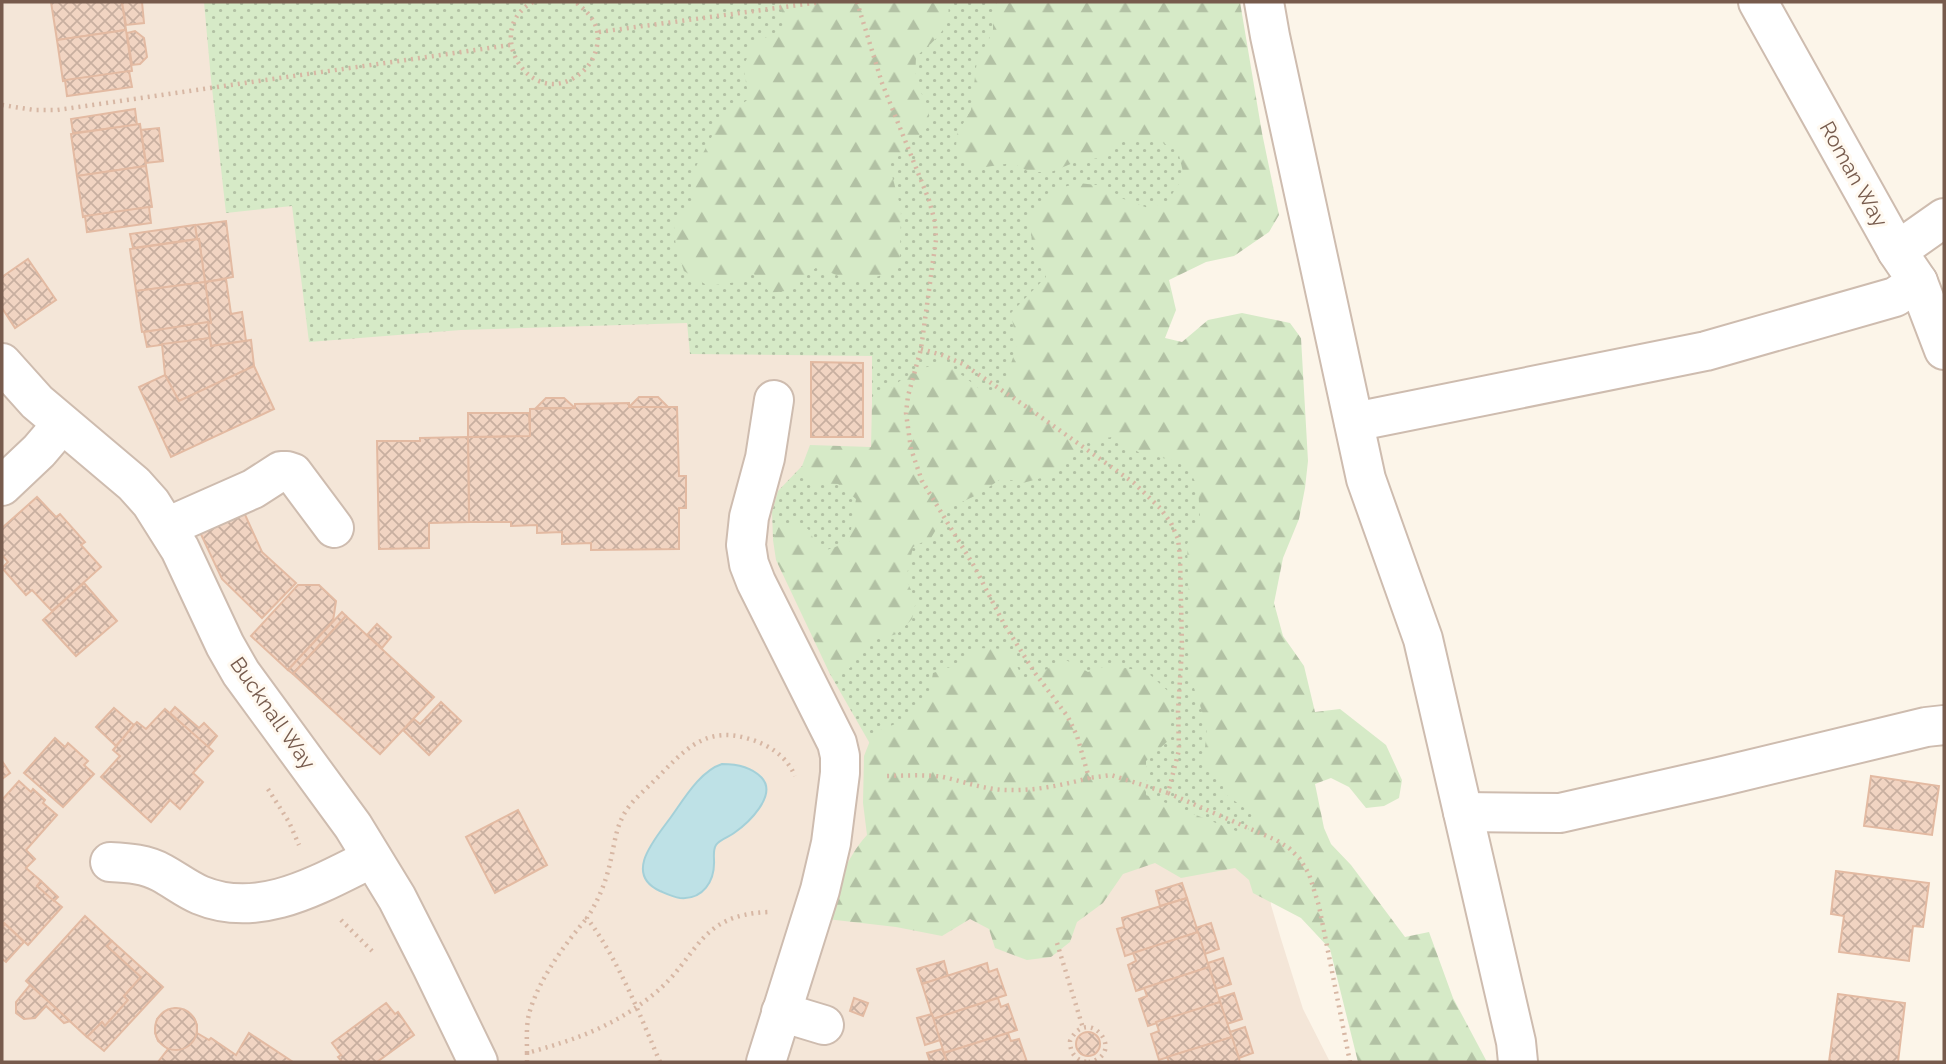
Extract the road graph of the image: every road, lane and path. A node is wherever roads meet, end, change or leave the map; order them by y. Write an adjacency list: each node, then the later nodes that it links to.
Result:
1 (533, 2): 8 (path)
2 (575, 2): 7 (path)
3 (821, 2): 7 (path)
4 (857, 2): 12 (path)
5 (1264, 2): 16 (street)
6 (1758, 2): 11 (street, Roman Way)
7 (599, 32): 8 (path)
8 (510, 45): 9 (path)
9 (2, 105)
10 (1944, 218): 11 (street)
11 (1907, 266): 13 (street, Roman Way); 16 (street)
12 (921, 349): 22 (path); 24 (path)
13 (1944, 350)
14 (2, 363): 17 (street, Bucknall Way)
15 (774, 400): 23 (street)
16 (1354, 422): 25 (street)
17 (62, 424): 18 (street); 19 (street, Bucknall Way)
18 (2, 486)
19 (167, 527): 20 (street); 26 (street, Bucknall Way)
20 (334, 528)
21 (1944, 725): 25 (street)
22 (1089, 778): 23 (path); 24 (path)
23 (838, 791): 28 (path); 29 (street)
24 (1168, 793): 41 (path)
25 (1463, 812): 42 (street)
26 (372, 858): 27 (street); 36 (street, Bucknall Way)
27 (110, 862)
28 (587, 918): 31 (path); 35 (path)
29 (809, 922): 31 (path); 32 (street)
30 (1057, 943): 34 (path)
31 (637, 1006): 35 (path); 38 (path)
32 (782, 1012): 33 (street); 39 (street)
33 (824, 1025)
34 (1083, 1028): 40 (path); 40 (path)
35 (527, 1053): 37 (path)
36 (478, 1062)
37 (527, 1062)
38 (660, 1062)
39 (766, 1062)
40 (1091, 1062)
41 (1350, 1062)
42 (1518, 1062)

